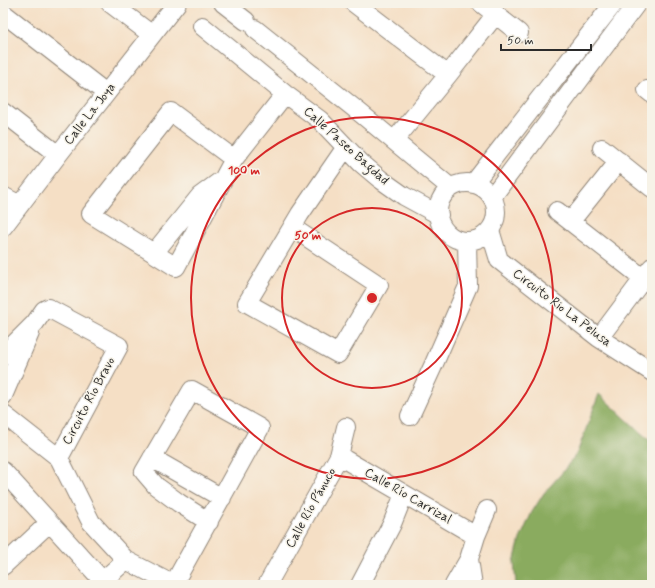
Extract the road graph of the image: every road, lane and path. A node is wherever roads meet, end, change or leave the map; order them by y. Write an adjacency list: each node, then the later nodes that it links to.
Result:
1 (110, 3): 12 (street)
2 (178, 3): 12 (street, Calle La Joya)
3 (223, 3): 17 (street)
4 (354, 3): 13 (street)
5 (481, 3): 9 (street)
6 (614, 3): 24 (street)
7 (637, 3): 27 (street)
8 (3, 13): 14 (street)
9 (496, 14): 11 (street); 13 (street)
10 (202, 26): 15 (street, Calle Paseo Bagdad)
11 (520, 33)
12 (152, 35): 14 (street, Calle La Joya)
13 (448, 75): 17 (street)
14 (106, 93): 20 (street, Calle La Joya)
15 (284, 94): 18 (street, Calle Paseo Bagdad); 21 (street)
16 (3, 112): 20 (street)
17 (394, 141): 28 (street)
18 (346, 147): 28 (street, Calle Paseo Bagdad); 31 (street)
19 (602, 148): 22 (street)
20 (58, 155): 29 (street, Calle La Joya)
21 (234, 159): 23 (street); 33 (street)
22 (619, 161): 25 (street); 34 (street)
23 (223, 179): 33 (street); 33 (street)
24 (473, 184): 27 (street); 28 (street)
25 (652, 188)
26 (3, 196): 29 (street)
27 (492, 197): 32 (street)
28 (443, 201): 32 (street)
29 (20, 205): 30 (street, Calle La Joya)
30 (3, 227)
31 (293, 228): 31 (street)
32 (480, 236): 36 (street, Circuito Rio La Pelusa); 41 (street)
33 (154, 253)
34 (647, 273): 36 (street)
35 (35, 323): 37 (street, Circuito Río Bravo); 39 (street); 44 (street, Circuito Río Bravo)
36 (599, 338): 38 (street, Circuito Rio La Pelusa)
37 (3, 355)
38 (652, 372)
39 (3, 396)
40 (3, 414): 44 (street)
41 (410, 416)
42 (346, 427): 43 (street, Calle Río Pánuco)
43 (339, 456): 47 (street, Calle Río Carrizal); 58 (street, Calle Río Pánuco)
44 (59, 458): 53 (street)
45 (152, 458): 48 (street); 48 (street); 50 (street)
46 (3, 471): 51 (street)
47 (404, 494): 52 (street, Calle Río Carrizal); 59 (street)
48 (222, 498): 50 (street)
49 (487, 510): 52 (street)
50 (209, 522): 57 (street)
51 (49, 523): 55 (street); 56 (street)
52 (476, 536): 54 (street)
53 (126, 560): 56 (street); 57 (street)
54 (469, 560): 60 (street); 61 (street)
55 (3, 566)
56 (103, 584)
57 (174, 585)
58 (267, 585)
59 (360, 585)
60 (454, 585)
61 (473, 585)

